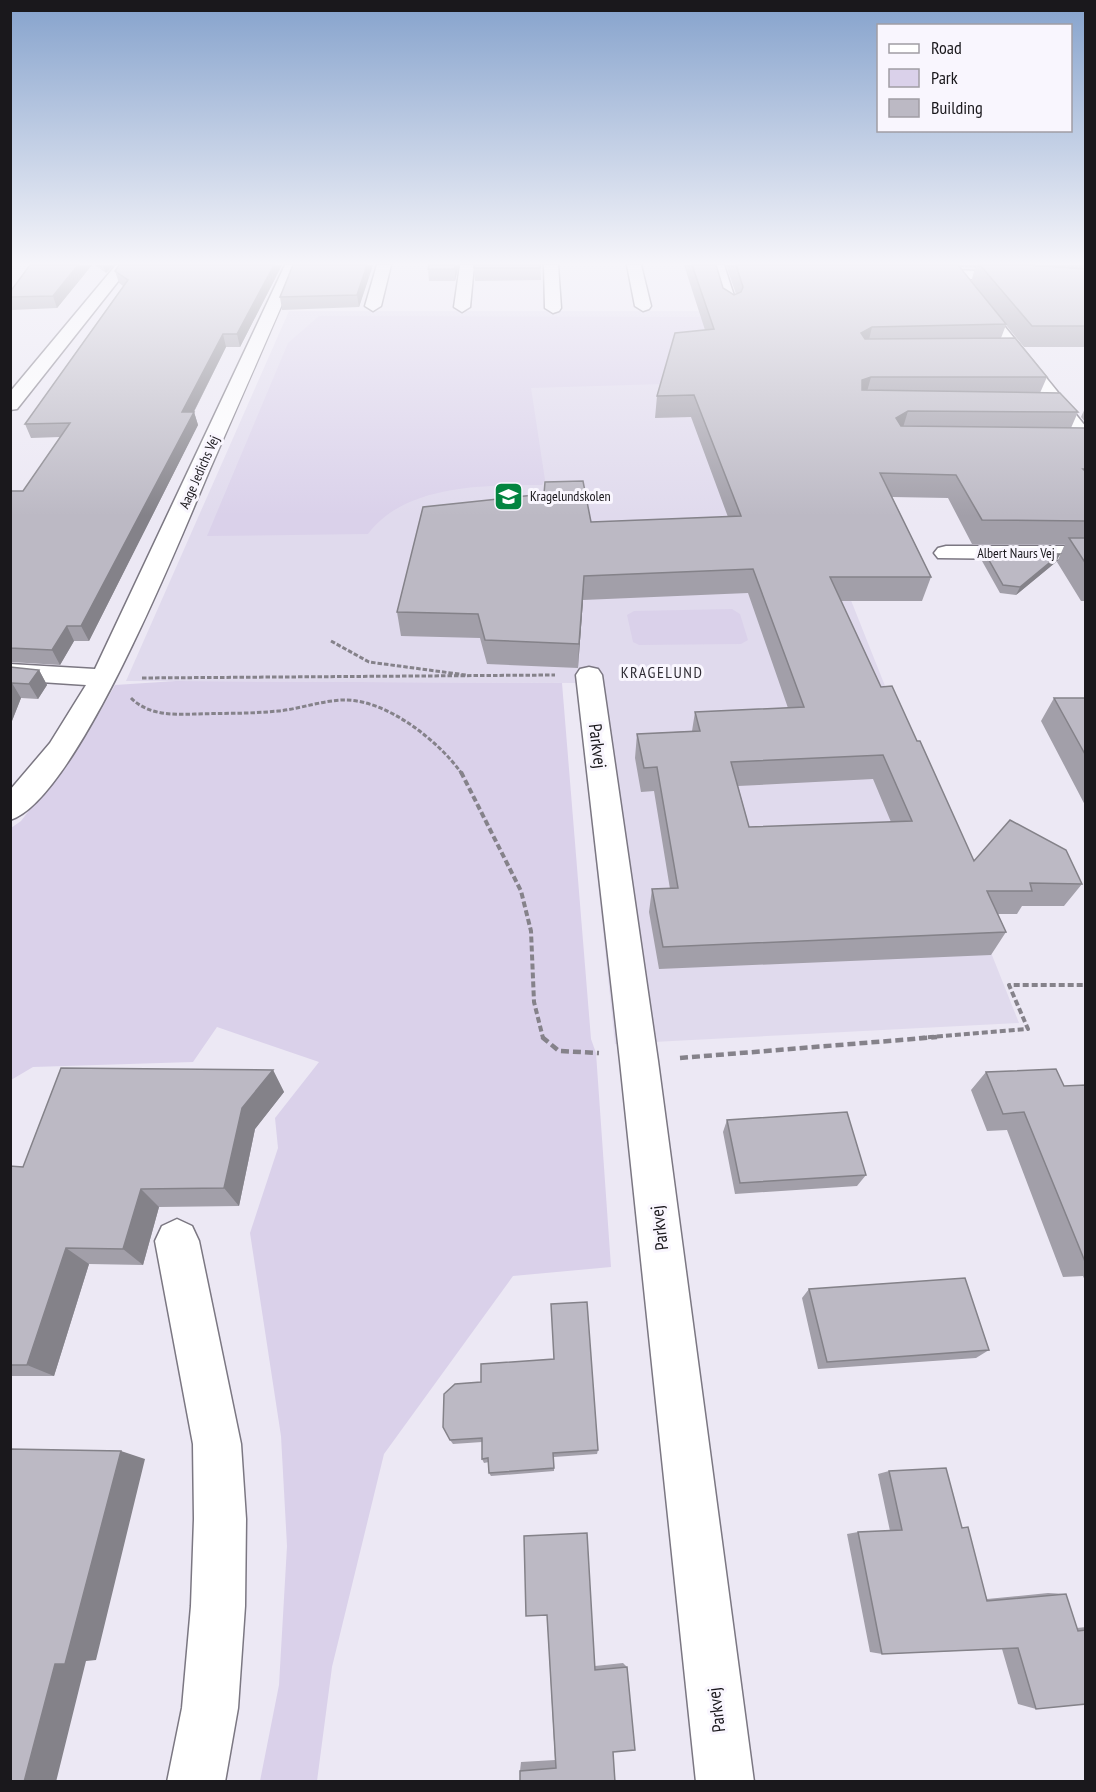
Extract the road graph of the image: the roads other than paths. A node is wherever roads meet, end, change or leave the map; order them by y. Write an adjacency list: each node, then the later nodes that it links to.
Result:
1 (56, 349): 6 (street)
2 (254, 349): 15 (street, Aage Jedichs Vej)
3 (1013, 349): 5 (street)
4 (992, 352): 5 (street)
5 (1016, 352): 8 (street)
6 (10, 405)
7 (1036, 407): 8 (street)
8 (1059, 407): 9 (street)
9 (1086, 441): 10 (street)
10 (1062, 442)
11 (946, 553): 12 (street, Albert Naurs Vej)
12 (1086, 553)
13 (10, 672): 15 (street)
14 (589, 675): 19 (street, Parkvej)
15 (103, 678): 16 (street, Aage Jedichs Vej)
16 (10, 809)
17 (177, 1240): 18 (street)
18 (196, 1782)
19 (725, 1782)

